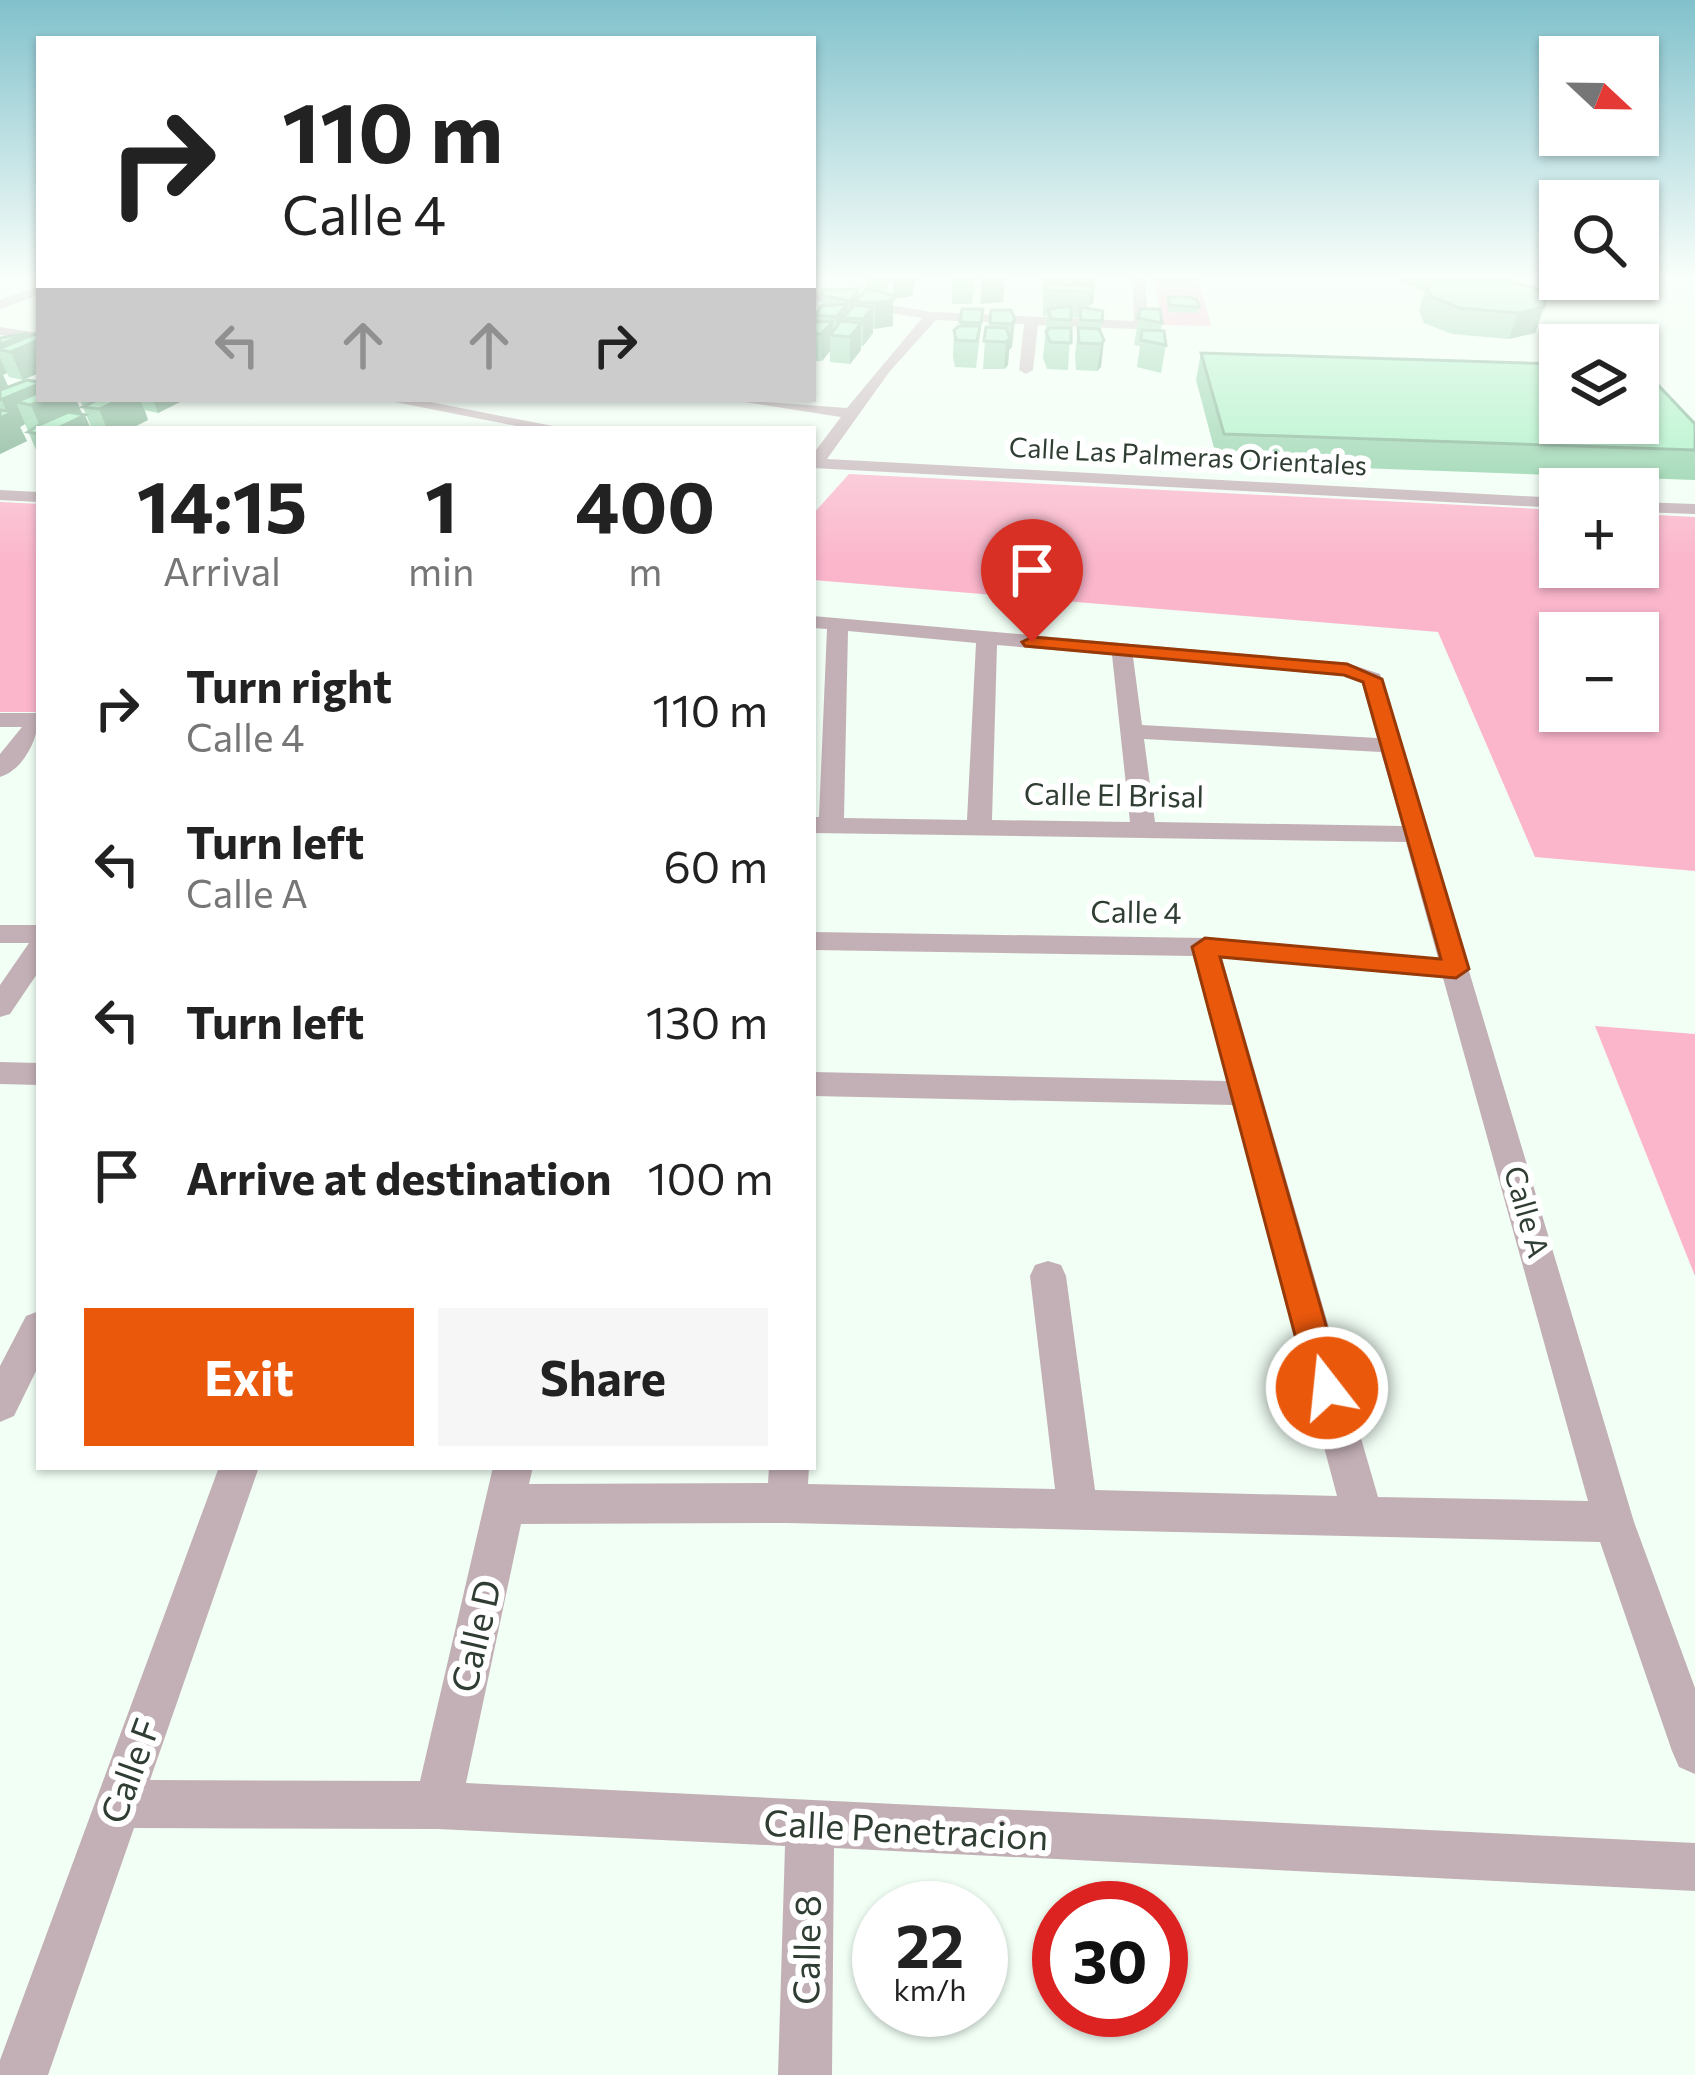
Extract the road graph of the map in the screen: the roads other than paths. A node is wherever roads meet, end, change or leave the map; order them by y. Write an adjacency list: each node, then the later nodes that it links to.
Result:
1 (883, 371): 4 (street)
2 (756, 402): 4 (street)
3 (415, 405): 5 (street)
4 (854, 415): 6 (street)
5 (542, 426)
6 (816, 461)
7 (816, 463): 10 (street, Calle Las Palmeras Orientales)
8 (0, 495): 9 (street)
9 (36, 497)
10 (1539, 502)
11 (1659, 507): 12 (street)
12 (1695, 509)
13 (825, 623): 14 (street); 22 (street)
14 (987, 638): 15 (street); 23 (street)
15 (1122, 651): 19 (street); 20 (street, Calle A)
16 (0, 720): 17 (street)
17 (36, 720)
18 (36, 724): 21 (street)
19 (1129, 731): 20 (street); 24 (street)
20 (1393, 746): 25 (street, Calle A)
21 (0, 770)
22 (822, 825): 23 (street, Calle El Brisal)
23 (979, 827): 24 (street, Calle El Brisal)
24 (1143, 828): 25 (street, Calle El Brisal)
25 (1414, 834): 31 (street, Calle A)
26 (0, 934): 27 (street)
27 (36, 934)
28 (816, 941): 29 (street, Calle 4)
29 (1205, 947): 31 (street, Calle 4); 36 (street)
30 (36, 953): 32 (street)
31 (1456, 969): 45 (street, Calle A)
32 (0, 1007)
33 (0, 1073): 34 (street)
34 (36, 1074)
35 (816, 1084): 36 (street)
36 (1242, 1093): 44 (street)
37 (1048, 1276): 43 (street)
38 (36, 1333): 39 (street)
39 (0, 1404)
40 (238, 1470): 47 (street, Calle F)
41 (509, 1485): 42 (street); 48 (street, Calle D)
42 (788, 1485): 43 (street)
43 (1078, 1512): 44 (street)
44 (1363, 1515): 45 (street)
45 (1614, 1522): 46 (street, Calle A)
46 (1695, 1751)
47 (118, 1804): 48 (street, Calle Penetracion); 51 (street, Calle F)
48 (438, 1804): 49 (street, Calle Penetracion)
49 (810, 1826): 50 (street, Calle Penetracion); 52 (street, Calle 8)
50 (1695, 1867)
51 (21, 2075)
52 (805, 2075)

